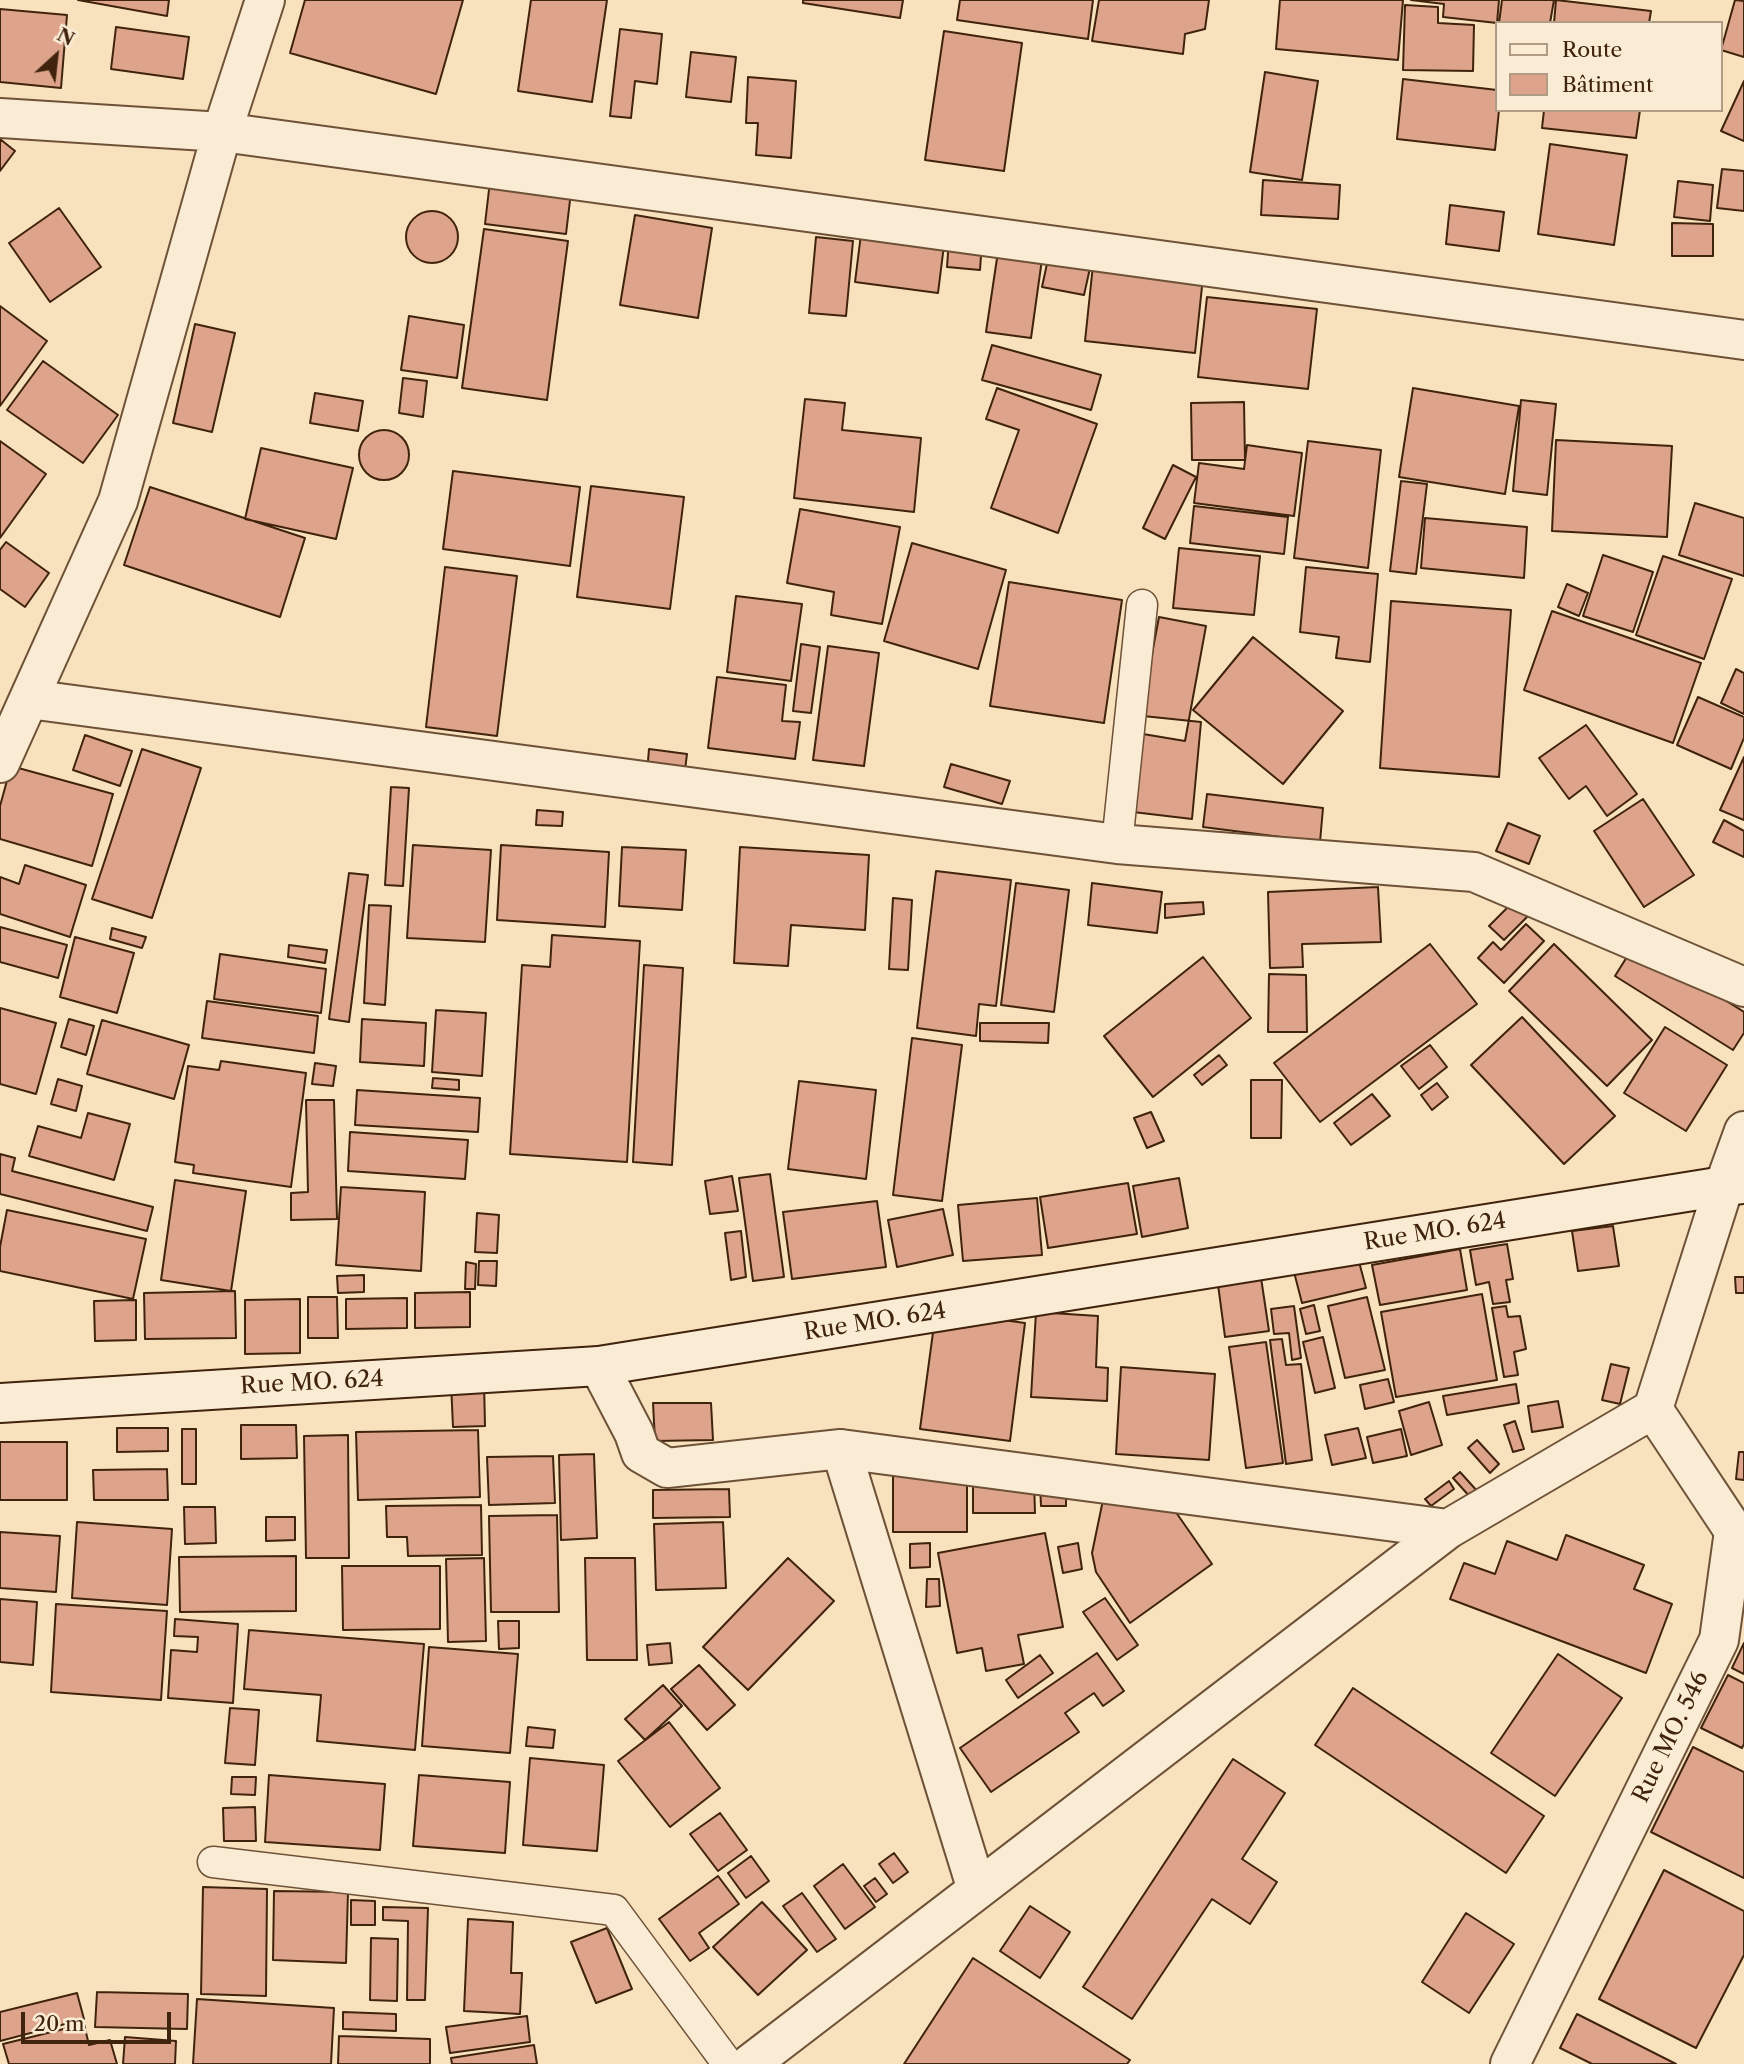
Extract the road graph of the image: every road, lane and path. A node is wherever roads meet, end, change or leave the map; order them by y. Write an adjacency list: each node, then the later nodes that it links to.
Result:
1 (265, 0): 3 (street)
2 (0, 118): 3 (street)
3 (222, 132): 4 (street); 6 (street)
4 (1744, 340)
5 (1142, 605): 8 (lane)
6 (29, 699): 7 (street); 8 (street)
7 (0, 763)
8 (1117, 844): 9 (street)
9 (1744, 987)
10 (1744, 1131): 11 (street)
11 (1734, 1185): 12 (street, Rue MO. 624); 14 (street)
12 (598, 1366): 13 (street, Rue MO. 624); 15 (street)
13 (0, 1402)
14 (1653, 1409): 16 (street); 21 (street, Rue MO. 546)
15 (841, 1449): 16 (street); 18 (street)
16 (1448, 1529): 18 (street)
17 (214, 1862): 19 (lane)
18 (977, 1890): 20 (street)
19 (728, 2064)
20 (750, 2064)
21 (1510, 2064)

